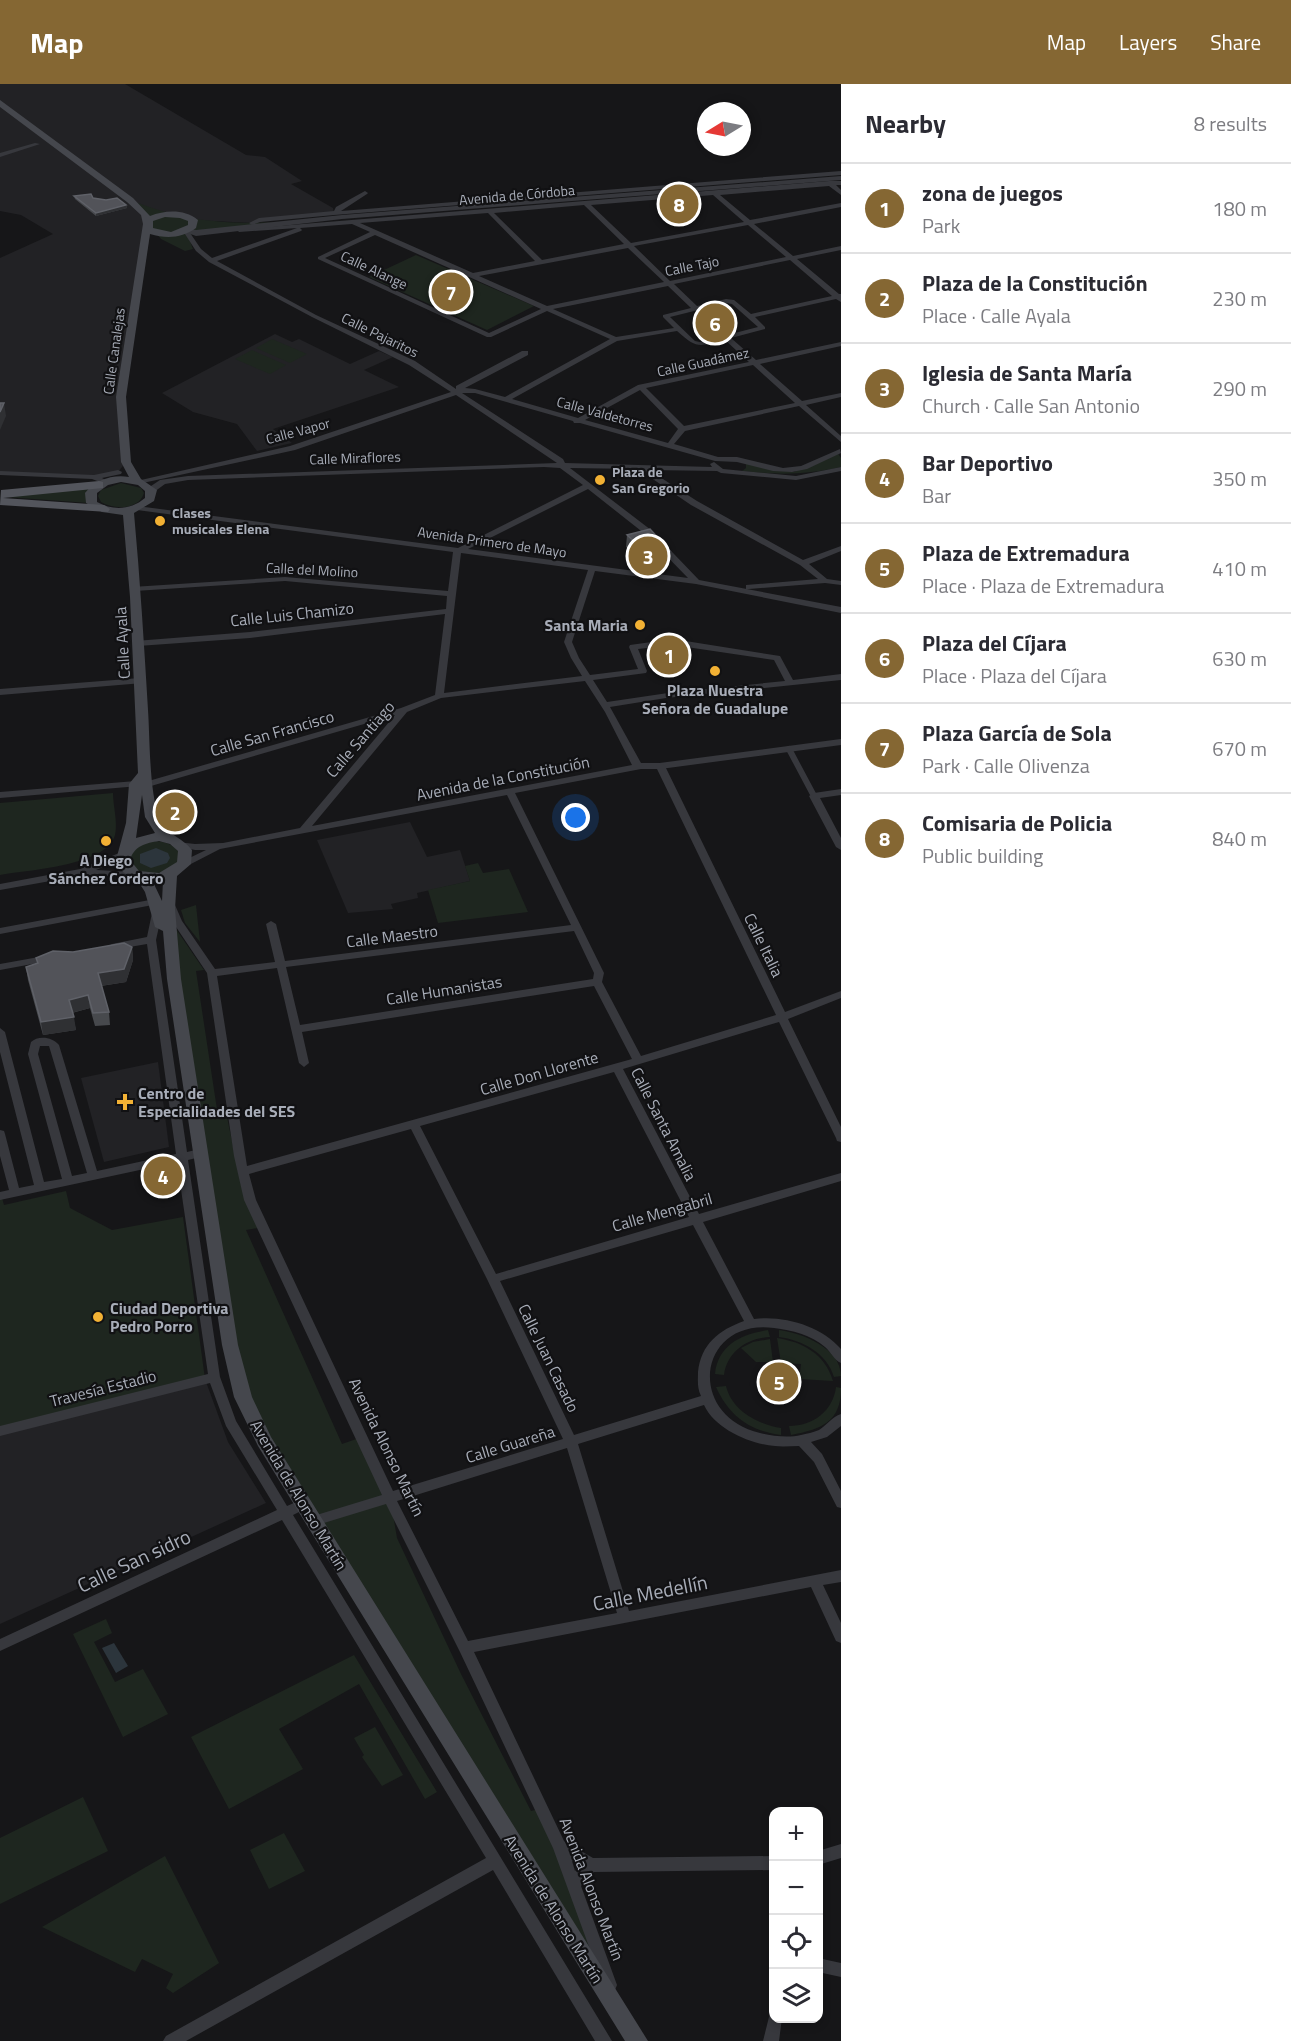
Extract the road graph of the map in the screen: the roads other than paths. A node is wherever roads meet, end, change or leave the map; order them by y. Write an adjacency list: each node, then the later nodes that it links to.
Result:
1 (0, 103): 11 (main road)
2 (37, 144): 3 (street)
3 (0, 155)
4 (841, 173): 15 (street, Avenida de Córdoba)
5 (841, 177): 19 (street, Avenida de Córdoba)
6 (829, 183): 7 (street, Avenida de Córdoba); 9 (street, Avenida de Córdoba); 10 (street)
7 (841, 183)
8 (364, 193): 15 (street)
9 (714, 193): 12 (street, Avenida de Córdoba); 21 (street)
10 (841, 193)
11 (130, 200): 16 (main road); 22 (main road)
12 (585, 203): 14 (street, Avenida de Córdoba); 29 (street)
13 (841, 205): 21 (street)
14 (489, 211): 20 (street, Avenida de Córdoba); 34 (street)
15 (337, 213): 18 (street, Avenida de Córdoba)
16 (170, 214): 17 (main road); 22 (main road)
17 (193, 220): 18 (street, Avenida de Córdoba); 25 (main road)
18 (256, 222): 19 (street, Avenida de Córdoba)
19 (286, 222): 25 (street, Avenida de Córdoba)
20 (352, 222): 23 (street, Avenida de Córdoba); 26 (street)
21 (749, 222): 29 (street); 31 (street)
22 (147, 224): 27 (main road); 32 (main road, Calle Canalejas)
23 (329, 224): 24 (street, Avenida de Córdoba); 28 (street)
24 (272, 227): 25 (street, Avenida de Córdoba); 28 (street)
25 (191, 232): 27 (main road); 33 (street, Calle Pajaritos)
26 (376, 232): 35 (street); 38 (street, Calle Alange)
27 (161, 234): 32 (main road, Calle Canalejas)
28 (280, 236): 33 (street)
29 (631, 245): 34 (street); 36 (street)
30 (841, 249): 31 (street, Calle Tajo)
31 (791, 258): 36 (street, Calle Tajo); 37 (street)
32 (143, 259): 61 (main road, Calle Canalejas)
33 (211, 261): 48 (street, Calle Pajaritos)
34 (540, 262): 35 (street)
35 (474, 275): 38 (street)
36 (670, 282): 38 (street, Calle Tajo); 39 (street)
37 (840, 298): 40 (street)
38 (548, 308): 43 (street)
39 (695, 308): 40 (street); 41 (street)
40 (749, 315): 42 (street)
41 (679, 329): 42 (street); 43 (street)
42 (727, 338): 46 (street)
43 (615, 339): 52 (street)
44 (841, 344): 46 (street, Calle Guadámez)
45 (525, 353): 48 (street)
46 (755, 363): 47 (street, Calle Guadámez); 53 (street)
47 (641, 387): 54 (street, Calle Guadámez); 55 (street)
48 (456, 391): 49 (street, Calle Valdetorres); 51 (street, Calle Pajaritos); 64 (street, Calle Vapor)
49 (485, 394): 51 (street, Calle Valdetorres); 52 (street, Calle Valdetorres)
50 (841, 395): 53 (street)
51 (466, 397): 62 (street, Calle Pajaritos)
52 (505, 400): 54 (street, Calle Valdetorres)
53 (803, 404): 55 (street); 56 (street)
54 (577, 421): 57 (street, Calle Valdetorres)
55 (682, 429): 57 (street)
56 (841, 440)
57 (670, 445): 59 (street, Calle Valdetorres)
58 (841, 452): 60 (street, Calle Valdetorres)
59 (722, 458): 60 (street, Calle Valdetorres); 67 (street)
60 (740, 461): 68 (street)
61 (126, 462): 72 (main road, Calle Canalejas); 73 (main road)
62 (563, 466): 63 (street); 70 (street); 71 (street, Calle Miraflores)
63 (583, 467): 65 (street); 70 (street)
64 (197, 468): 71 (street); 72 (street, Calle Vapor)
65 (641, 468): 67 (street); 82 (street)
66 (841, 469): 68 (street)
67 (719, 470): 68 (street)
68 (733, 472)
69 (0, 473): 73 (street)
70 (574, 474): 74 (street)
71 (201, 477): 75 (street, Calle Miraflores)
72 (136, 478): 73 (main road); 75 (main road)
73 (101, 481): 76 (main road); 78 (main road)
74 (589, 485): 81 (street); 84 (street)
75 (151, 490): 79 (main road)
76 (0, 494)
77 (0, 501): 78 (main road)
78 (104, 510): 79 (main road)
79 (136, 511): 81 (street, Avenida Primero de Mayo); 90 (main road, Calle Ayala)
80 (841, 549): 82 (street)
81 (458, 552): 83 (street, Avenida Primero de Mayo); 91 (street)
82 (803, 563): 86 (street)
83 (592, 569): 85 (street, Avenida Primero de Mayo); 96 (street)
84 (688, 573): 85 (street); 87 (street)
85 (681, 580): 87 (street, Avenida Primero de Mayo)
86 (825, 581): 88 (street); 89 (street)
87 (696, 582): 89 (street, Avenida Primero de Mayo)
88 (841, 583)
89 (734, 588): 92 (street, Avenida Primero de Mayo)
90 (135, 589): 91 (street, Calle del Molino); 94 (main road, Calle Ayala)
91 (451, 594): 93 (street)
92 (841, 610)
93 (448, 611): 94 (street, Calle Luis Chamizo); 100 (street)
94 (138, 643): 97 (main road, Calle Ayala)
95 (841, 677): 98 (street)
96 (587, 679): 98 (street, Calle Santiago); 100 (street, Calle Santiago); 101 (street)
97 (140, 681): 99 (street); 107 (main road, Calle Ayala)
98 (791, 683): 101 (street)
99 (0, 692)
100 (439, 696): 102 (street, Calle Santiago)
101 (605, 705): 106 (street)
102 (404, 710): 107 (street, Calle San Francisco); 112 (street, Calle Santiago)
103 (841, 742): 104 (street, Avenida de la Constitución)
104 (789, 749): 105 (street, Avenida de la Constitución); 111 (street)
105 (660, 766): 106 (street, Avenida de la Constitución); 136 (street, Calle Italia)
106 (638, 767): 108 (street, Avenida de la Constitución)
107 (143, 780): 110 (street, Calle San Francisco); 115 (main road, Calle Ayala); 118 (main road, Calle Ayala)
108 (510, 792): 113 (street, Avenida de la Constitución); 126 (street)
109 (841, 792): 111 (street)
110 (0, 795)
111 (814, 796): 117 (street)
112 (314, 818): 113 (street); 114 (street, Calle Santiago)
113 (332, 825): 114 (street, Avenida de la Constitución)
114 (303, 831): 116 (street, Avenida de la Constitución)
115 (174, 841): 116 (street, Avenida de la Constitución); 118 (main road); 119 (main road)
116 (224, 846): 119 (street, Avenida de la Constitución)
117 (841, 847)
118 (125, 852): 120 (street); 121 (main road)
119 (184, 864): 122 (main road)
120 (82, 872): 121 (street); 123 (street)
121 (139, 876): 122 (main road); 124 (main road)
122 (169, 879): 124 (main road, Avenida de Alonso Martín); 133 (street, Avenida Alonso Martín)
123 (0, 887)
124 (160, 907): 127 (street); 128 (street, Avenida de Alonso Martín); 145 (main road, Avenida de Alonso Martín)
125 (271, 924): 131 (street)
126 (575, 928): 131 (street, Calle Maestro); 134 (street)
127 (0, 931)
128 (151, 940): 129 (street); 145 (street, Avenida de Alonso Martín)
129 (101, 949)
130 (66, 955): 132 (street)
131 (279, 965): 133 (street, Calle Maestro); 137 (street)
132 (0, 967)
133 (212, 973): 146 (street, Avenida Alonso Martín)
134 (597, 982): 137 (street, Calle Humanistas); 139 (street)
135 (841, 994): 136 (street, Calle Don Llorente)
136 (782, 1017): 139 (street, Calle Don Llorente); 144 (street, Calle Italia)
137 (297, 1029): 140 (street)
138 (0, 1032): 150 (street)
139 (638, 1061): 141 (street, Calle Don Llorente)
140 (304, 1064)
141 (616, 1066): 142 (street, Calle Don Llorente); 153 (street, Calle Santa Amalia)
142 (414, 1124): 146 (street, Calle Don Llorente); 154 (street, Calle Juan Casado)
143 (0, 1134): 151 (street)
144 (841, 1138)
145 (192, 1154): 147 (street); 157 (street, Avenida de Alonso Martín); 165 (main road, Avenida de Alonso Martín)
146 (242, 1172): 163 (street, Avenida Alonso Martín)
147 (93, 1175): 149 (street); 149 (street)
148 (841, 1177): 153 (street, Calle Mengabril)
149 (68, 1181): 150 (street)
150 (40, 1187): 151 (street)
151 (15, 1193): 152 (street)
152 (0, 1196)
153 (695, 1219): 154 (street, Calle Mengabril); 155 (street, Calle Santa Amalia)
154 (493, 1279): 161 (street, Calle Juan Casado)
155 (751, 1324): 156 (street); 158 (street)
156 (841, 1358)
157 (214, 1377): 160 (street, Travesía Estadio); 166 (street, Avenida de Alonso Martín)
158 (707, 1399): 161 (street, Calle Guareña); 162 (street)
159 (841, 1419): 162 (street)
160 (0, 1431)
161 (571, 1442): 163 (street, Calle Guareña); 170 (street, Calle Juan Casado)
162 (803, 1442): 164 (street)
163 (390, 1497): 167 (street, Calle Guareña); 173 (street, Avenida Alonso Martín)
164 (841, 1503)
165 (303, 1504): 166 (street, Calle San sidro); 167 (main road, Avenida de Alonso Martín)
166 (284, 1513): 172 (street, Calle San sidro); 177 (street, Avenida de Alonso Martín)
167 (314, 1521): 183 (main road, Avenida de Alonso Martín)
168 (841, 1576): 169 (street, Calle Medellín)
169 (815, 1582): 170 (street, Calle Medellín); 171 (street)
170 (625, 1618): 173 (street, Calle Medellín)
171 (841, 1637)
172 (0, 1645)
173 (465, 1648): 174 (street, Avenida Alonso Martín)
174 (559, 1846): 179 (street); 180 (street, Avenida Alonso Martín)
175 (841, 1851): 176 (street)
176 (823, 1857)
177 (495, 1862): 185 (street); 186 (street, Avenida de Alonso Martín)
178 (769, 1863): 179 (street)
179 (591, 1865): 180 (street)
180 (574, 1883): 183 (street, Avenida Alonso Martín)
181 (823, 1966): 182 (street)
182 (841, 1970)
183 (621, 2016): 187 (main road, Avenida de Alonso Martín)
184 (774, 2023): 188 (street)
185 (171, 2041)
186 (603, 2041)
187 (637, 2041)
188 (771, 2041)

